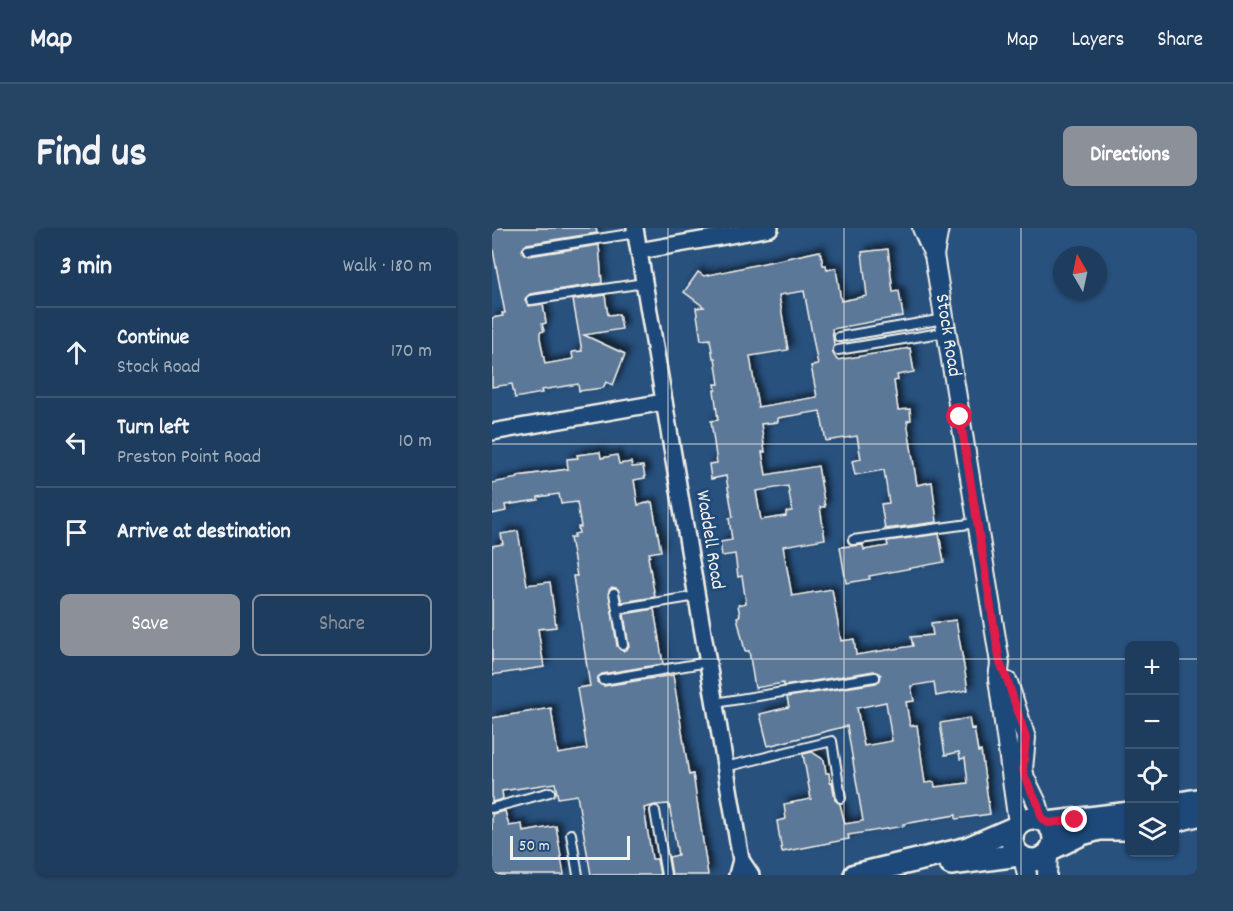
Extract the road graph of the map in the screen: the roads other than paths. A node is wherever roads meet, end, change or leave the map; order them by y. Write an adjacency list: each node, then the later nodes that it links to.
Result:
1 (770, 228): 6 (street)
2 (922, 228): 7 (street, Stock Road)
3 (939, 228): 7 (street, Stock Road)
4 (636, 230): 5 (lane); 6 (street, Waddell Road)
5 (528, 250)
6 (639, 251): 8 (street, Waddell Road)
7 (934, 255): 10 (street, Stock Road)
8 (644, 283): 9 (lane); 13 (street, Waddell Road)
9 (531, 300)
10 (945, 325): 11 (lane); 12 (lane); 15 (street, Stock Road)
11 (839, 337)
12 (838, 350)
13 (664, 402): 14 (street); 18 (street, Waddell Road)
14 (492, 432)
15 (977, 523): 16 (lane); 22 (street, Stock Road)
16 (853, 540)
17 (614, 593): 19 (lane)
18 (697, 596): 19 (lane); 21 (street, Waddell Road)
19 (617, 609): 20 (lane)
20 (623, 645)
21 (708, 662): 24 (lane); 25 (street, Waddell Road)
22 (1000, 663): 36 (street, Stock Road); 37 (street, Stock Road)
23 (875, 677): 25 (lane)
24 (603, 680)
25 (715, 703): 26 (street, Waddell Road)
26 (725, 767): 28 (lane); 42 (street, Waddell Road)
27 (550, 792): 31 (lane)
28 (841, 798)
29 (1197, 800): 30 (main road)
30 (1179, 803)
31 (492, 808)
32 (655, 812): 44 (lane)
33 (1125, 813): 36 (main road)
34 (1197, 815): 35 (main road)
35 (1179, 820)
36 (1045, 821): 37 (main road); 40 (main road, Stock Road)
37 (1016, 826): 41 (main road, Stock Road); 46 (main road)
38 (1125, 829): 40 (main road)
39 (571, 834): 43 (lane)
40 (1049, 860): 41 (main road)
41 (1023, 862): 47 (main road)
42 (739, 867): 45 (street, Waddell Road)
43 (578, 875)
44 (666, 875)
45 (750, 875)
46 (855, 875)
47 (900, 875)

